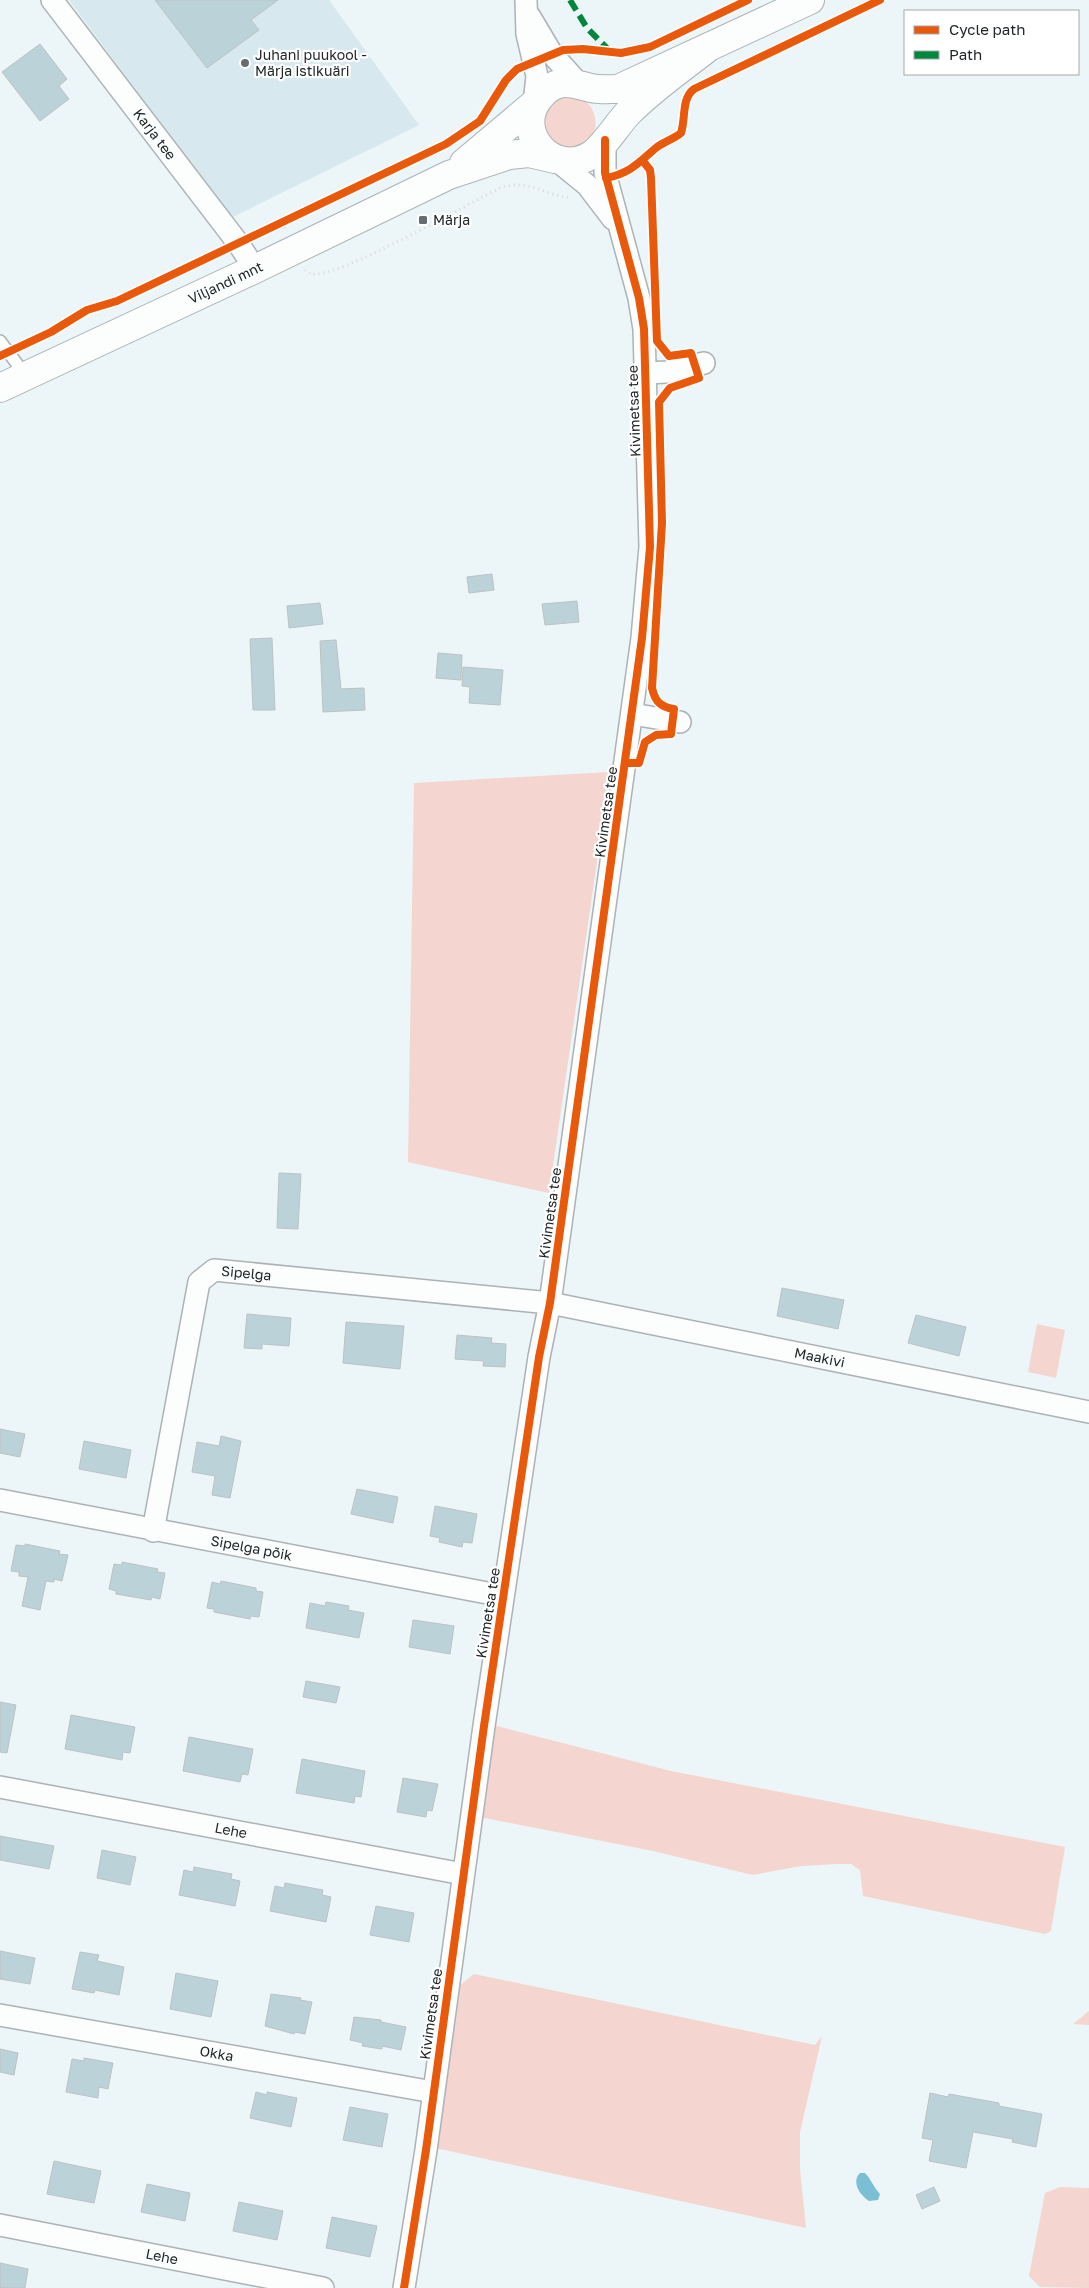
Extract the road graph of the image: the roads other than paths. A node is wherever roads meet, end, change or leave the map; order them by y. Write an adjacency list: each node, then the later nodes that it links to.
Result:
1 (52, 0): 11 (street, Karja tee)
2 (810, 0): 4 (main road)
3 (526, 5): 5 (street); 6 (street)
4 (705, 50): 5 (main road); 7 (main road)
5 (584, 85): 6 (main road); 7 (main road)
6 (534, 104): 8 (main road); 9 (main road, Viljandi mnt)
7 (605, 140): 8 (main road); 10 (street, Kivimetsa tee)
8 (555, 159): 9 (main road, Viljandi mnt); 10 (street, Kivimetsa tee)
9 (449, 175): 11 (main road, Viljandi mnt)
10 (623, 237): 14 (street, Kivimetsa tee)
11 (255, 269): 15 (main road, Viljandi mnt)
12 (0, 341): 15 (lane)
13 (704, 363): 14 (street)
14 (646, 374): 17 (street, Kivimetsa tee)
15 (26, 376): 16 (main road, Viljandi mnt)
16 (0, 388)
17 (632, 714): 18 (street); 19 (street, Kivimetsa tee)
18 (680, 722)
19 (550, 1302): 20 (street, Maakivi); 22 (street, Sipelga); 23 (street, Kivimetsa tee)
20 (1089, 1412)
21 (0, 1500): 22 (street, Sipelga põik)
22 (153, 1531): 23 (street, Sipelga põik)
23 (504, 1596): 25 (street, Kivimetsa tee)
24 (0, 1787): 25 (street, Lehe)
25 (462, 1874): 27 (street, Kivimetsa tee)
26 (0, 2015): 27 (street, Okka)
27 (433, 2092): 30 (street, Kivimetsa tee)
28 (0, 2225): 29 (street, Lehe)
29 (323, 2288)
30 (404, 2288)

